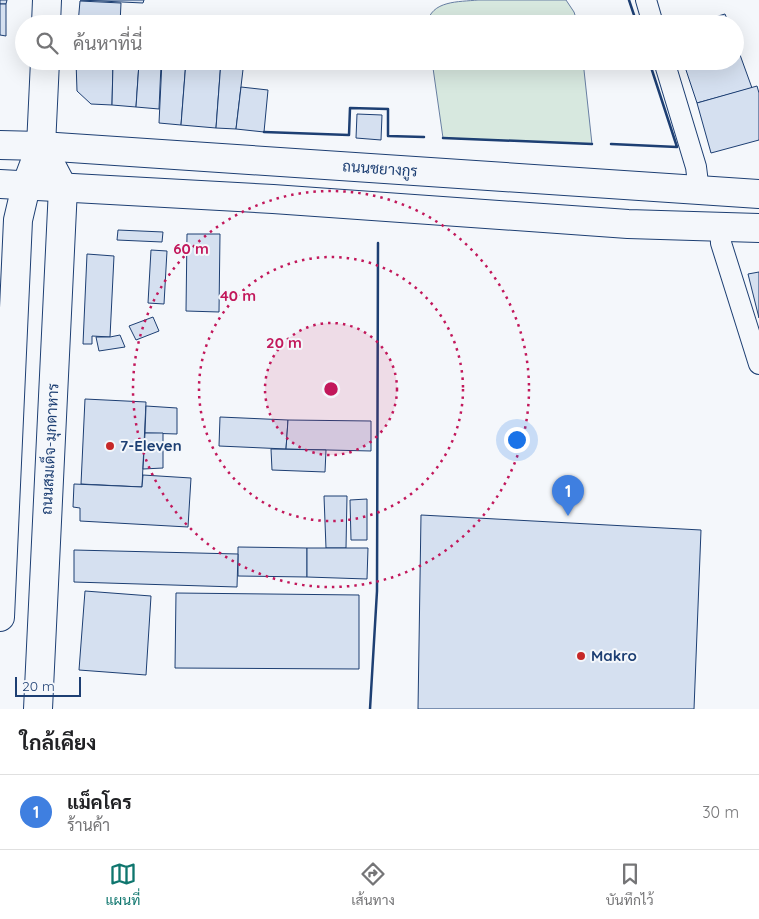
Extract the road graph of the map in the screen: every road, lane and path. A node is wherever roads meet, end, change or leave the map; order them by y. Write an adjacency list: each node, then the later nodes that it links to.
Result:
1 (47, 0): 3 (main road)
2 (646, 0): 4 (street)
3 (46, 15)
4 (650, 15)
5 (45, 70): 8 (main road)
6 (667, 70): 11 (street)
7 (0, 145): 8 (main road, ถนนชยางกูร)
8 (41, 146): 9 (main road); 10 (main road); 11 (main road, ถนนชยางกูร)
9 (13, 185): 10 (main road); 16 (main road)
10 (63, 188): 13 (main road); 17 (main road, ถนนสมเด็จ-มุกดาหาร)
11 (699, 191): 12 (main road, ถนนชยางกูร)
12 (759, 194)
13 (720, 226): 14 (main road); 15 (street)
14 (759, 228)
15 (759, 364)
16 (0, 614)
17 (38, 709)

